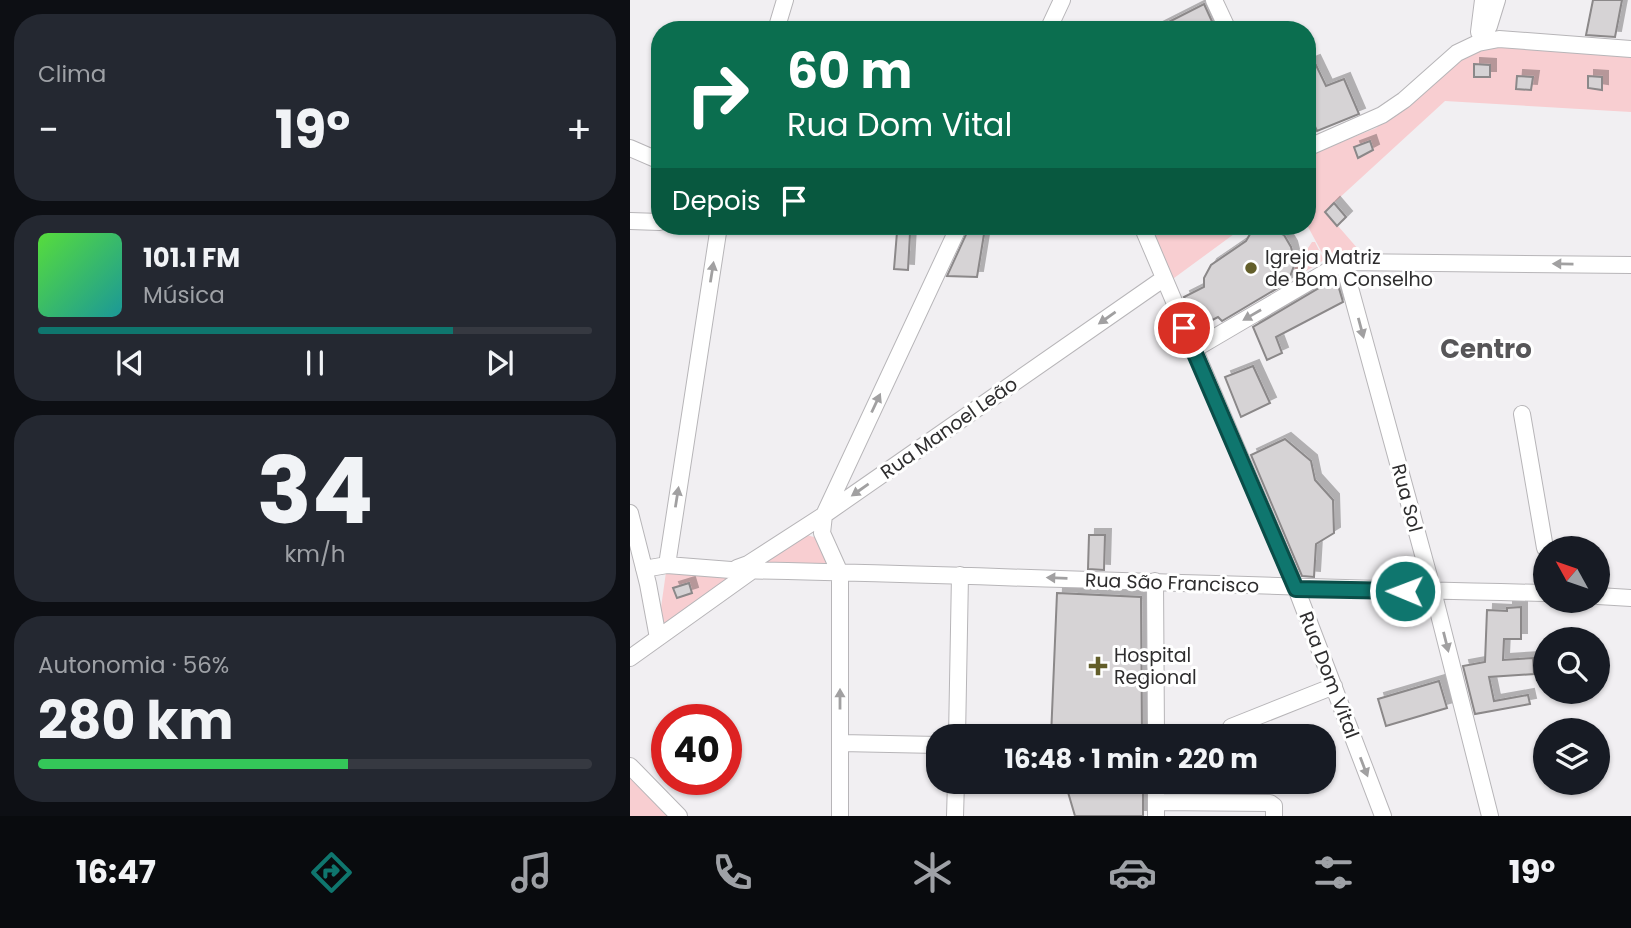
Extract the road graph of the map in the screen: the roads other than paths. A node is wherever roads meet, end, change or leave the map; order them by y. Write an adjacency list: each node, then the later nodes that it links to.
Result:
1 (785, 0): 6 (street)
2 (1062, 0): 7 (street)
3 (1214, 0): 8 (street)
4 (1483, 0): 9 (street)
5 (1497, 0): 9 (street)
6 (779, 21)
7 (1052, 21)
8 (1224, 21)
9 (1478, 43): 10 (street); 11 (street)
10 (1631, 49)
11 (1316, 144)
12 (630, 148): 13 (street)
13 (651, 157)
14 (630, 221): 15 (street)
15 (651, 222)
16 (718, 235): 27 (street, one-way to 16)
17 (955, 235): 25 (street, one-way to 17)
18 (1146, 235): 21 (street, Rua Dom Vital)
19 (1343, 262): 20 (street, one-way to 19); 22 (street, one-way to 22); 35 (street, Rua Sol, one-way to 35)
20 (1631, 265)
21 (1163, 279): 22 (street, Rua Dom Vital); 25 (street, Rua Manoel Leão, one-way to 25)
22 (1193, 350): 34 (street, Rua Dom Vital)
23 (1522, 415): 26 (street)
24 (630, 513): 28 (street)
25 (824, 515): 29 (street, Rua Manoel Leão); 31 (street)
26 (1543, 536)
27 (667, 565): 28 (street, Rua São Francisco); 29 (street, Rua São Francisco)
28 (644, 569): 39 (street)
29 (731, 570): 30 (street, Rua São Francisco)
30 (753, 570): 31 (street, Rua São Francisco); 39 (street)
31 (840, 573): 32 (street, Rua São Francisco); 45 (street, one-way to 31)
32 (960, 575): 33 (street, Rua São Francisco, one-way to 32); 42 (street)
33 (1155, 581): 34 (street, Rua São Francisco); 43 (street)
34 (1296, 589): 35 (street, Rua São Francisco); 41 (street, Rua Dom Vital)
35 (1433, 591): 36 (street, Rua São Francisco); 55 (street, Rua Sol, one-way to 55)
36 (1533, 593)
37 (1610, 597): 38 (street)
38 (1631, 598)
39 (658, 638): 40 (street)
40 (630, 658)
41 (1334, 686): 44 (street); 54 (street, Rua Dom Vital, one-way to 54)
42 (957, 724)
43 (1156, 724)
44 (1239, 724)
45 (841, 743): 46 (street); 51 (street)
46 (926, 745)
47 (630, 766): 50 (street)
48 (956, 794): 52 (street)
49 (1156, 809): 53 (street)
50 (679, 816)
51 (840, 816)
52 (956, 816)
53 (1274, 816)
54 (1383, 816)
55 (1490, 816)

